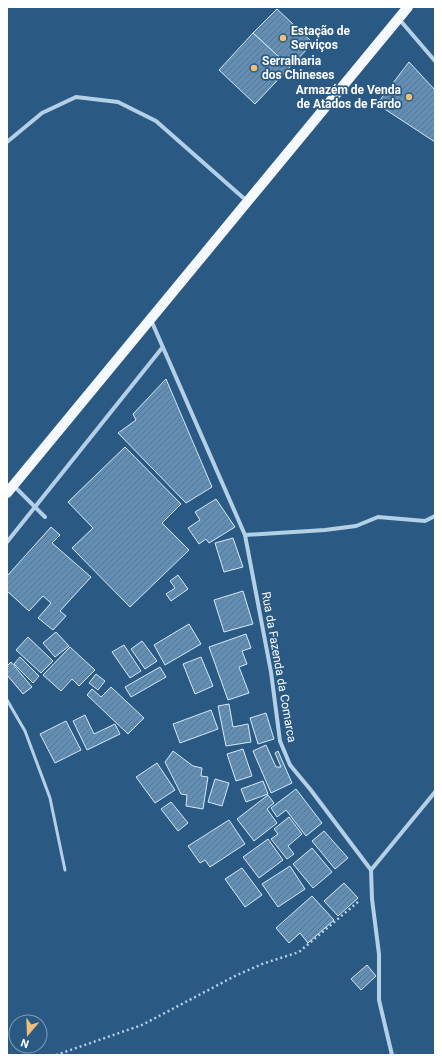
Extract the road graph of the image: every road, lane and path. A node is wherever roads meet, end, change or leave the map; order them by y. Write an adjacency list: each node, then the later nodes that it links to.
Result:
1 (408, 7): 2 (main road)
2 (399, 18): 3 (street); 5 (main road)
3 (435, 61)
4 (7, 142): 5 (street)
5 (248, 202): 6 (main road)
6 (150, 319): 7 (street, Rua da Fazenda da Comarca); 8 (main road)
7 (162, 348): 10 (street); 13 (street, Rua da Fazenda da Comarca)
8 (14, 485): 9 (main road); 10 (street)
9 (7, 493)
10 (34, 507): 12 (street); 14 (street)
11 (435, 516): 13 (street)
12 (45, 517)
13 (246, 535): 18 (street, Rua da Fazenda da Comarca)
14 (7, 542)
15 (7, 700): 17 (lane)
16 (435, 792): 18 (street)
17 (65, 870)
18 (371, 870): 21 (street)
19 (361, 896): 20 (path)
20 (56, 1055)
21 (392, 1055)

